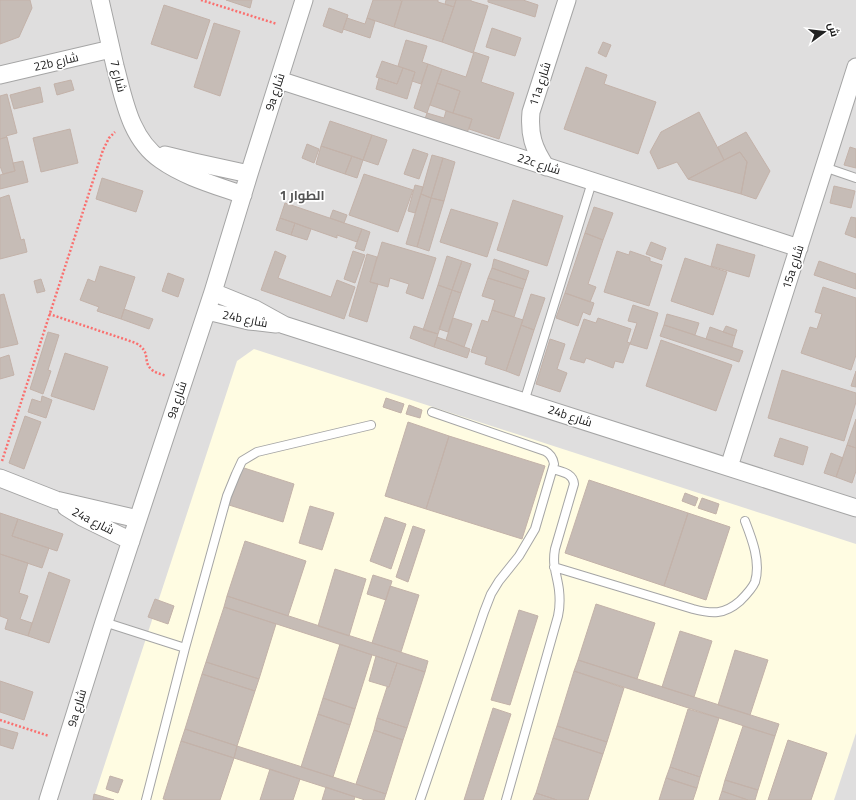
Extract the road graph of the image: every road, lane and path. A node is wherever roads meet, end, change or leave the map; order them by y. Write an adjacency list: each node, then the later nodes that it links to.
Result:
1 (100, 0): 6 (street, شارع 7)
2 (201, 0): 5 (path)
3 (304, 0): 5 (street, 9a شارع)
4 (567, 0): 12 (street, 11a شارع)
5 (295, 30): 9 (street, 9a شارع)
6 (111, 49): 8 (street, 22b شارع); 10 (street, شارع 7)
7 (856, 67): 13 (street, 15a شارع)
8 (0, 75)
9 (279, 80): 12 (street, 22c شارع); 14 (street, 9a شارع)
10 (132, 123): 11 (street, شارع 7); 21 (path)
11 (148, 148): 14 (street); 17 (street, شارع 7)
12 (546, 167): 16 (street, 22c شارع)
13 (824, 167): 15 (lane); 18 (street, 15a شارع)
14 (249, 174): 17 (street, 9a شارع)
15 (856, 178)
16 (592, 182): 18 (street, 22c شارع); 24 (lane)
17 (243, 195): 19 (street, 9a شارع)
18 (799, 248): 27 (street, 15a شارع)
19 (213, 292): 20 (street, 9a شارع); 22 (street, 24b شارع)
20 (207, 311): 22 (street, 24b شارع); 23 (street, 9a شارع)
21 (49, 314): 23 (path); 28 (path)
22 (284, 324): 24 (street, 24b شارع)
23 (183, 382): 33 (street, 9a شارع)
24 (524, 402): 27 (street, 24b شارع)
25 (432, 412): 29 (lane)
26 (371, 425): 38 (lane)
27 (729, 466): 32 (street, 24b شارع)
28 (0, 467)
29 (553, 469): 36 (lane); 43 (lane)
30 (0, 478): 31 (street, 24a شارع)
31 (56, 500): 33 (street, 24a شارع); 35 (street, 24a شارع)
32 (856, 508)
33 (138, 519): 35 (street, 9a شارع)
34 (745, 521): 36 (lane)
35 (131, 541): 37 (street, 9a شارع)
36 (554, 567): 44 (lane)
37 (104, 622): 38 (lane); 40 (street, 9a شارع)
38 (185, 648): 42 (lane)
39 (0, 720): 40 (path)
40 (66, 742): 41 (street, 9a شارع)
41 (48, 800)
42 (146, 800)
43 (420, 800)
44 (506, 800)

